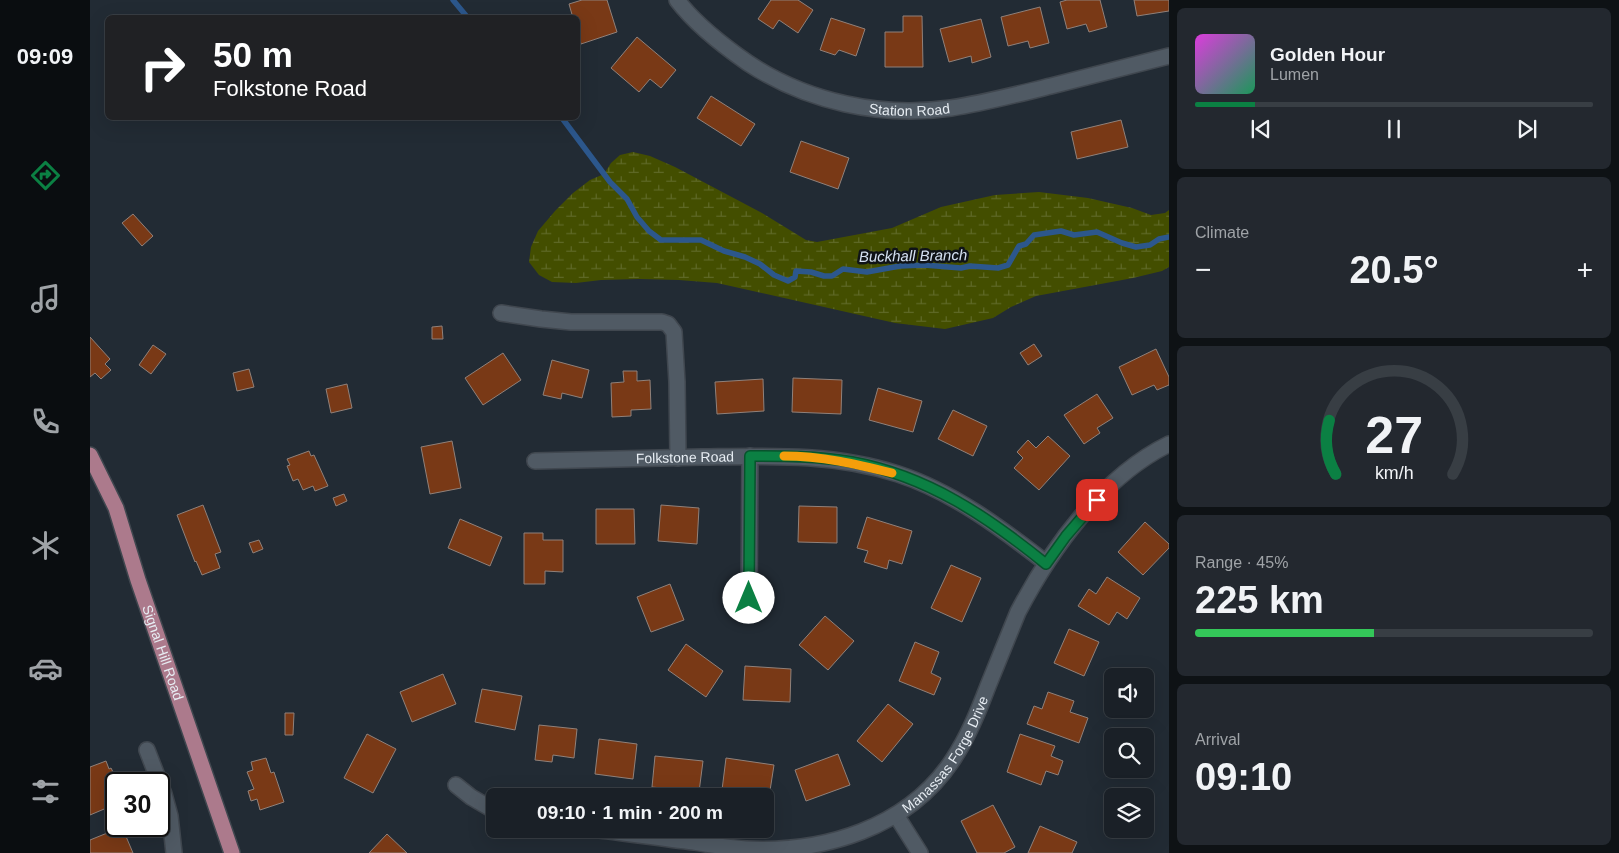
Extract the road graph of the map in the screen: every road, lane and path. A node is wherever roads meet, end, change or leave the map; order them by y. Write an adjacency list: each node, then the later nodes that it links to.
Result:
1 (677, 0): 2 (street, Station Road)
2 (1169, 56)
3 (500, 313): 6 (street)
4 (1169, 444): 9 (street, Manassas Forge Drive)
5 (750, 456): 6 (street, Folkstone Road); 9 (street, Folkstone Road); 10 (street)
6 (678, 458): 7 (street, Folkstone Road)
7 (535, 461)
8 (92, 462): 17 (main road, Signal Hill Road)
9 (1046, 564): 14 (street, Manassas Forge Drive)
10 (749, 598)
11 (147, 750): 16 (street)
12 (456, 785): 13 (street)
13 (486, 806)
14 (896, 815): 15 (street, Manassas Forge Drive); 18 (street)
15 (661, 838)
16 (174, 853)
17 (232, 853)
18 (920, 853)

